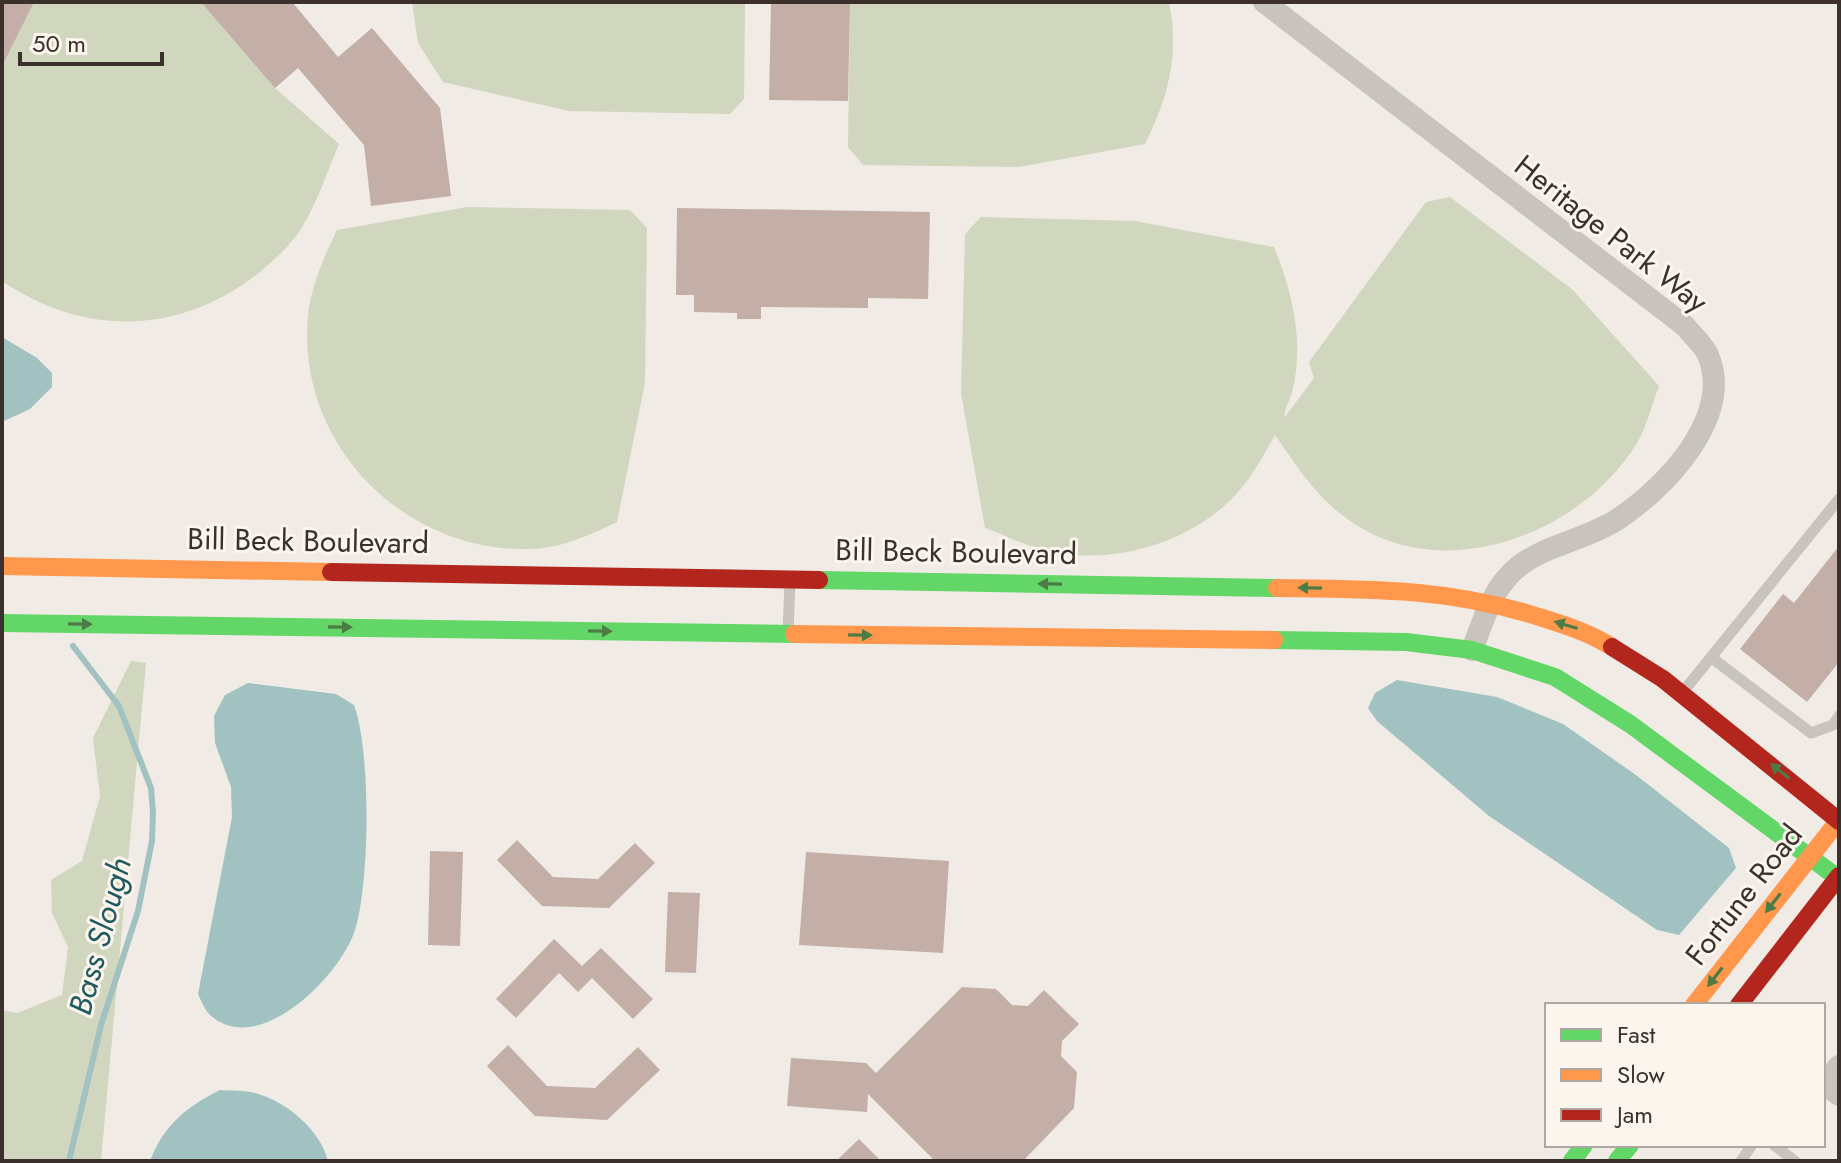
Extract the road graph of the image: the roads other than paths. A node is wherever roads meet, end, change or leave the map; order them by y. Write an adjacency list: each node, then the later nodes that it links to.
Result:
1 (1264, 2): 5 (street, Heritage Park Way)
2 (1839, 499): 9 (lane)
3 (2, 566): 4 (street, Bill Beck Boulevard)
4 (790, 579): 5 (street, Bill Beck Boulevard, one-way to 4); 7 (lane)
5 (1491, 602): 8 (street, Heritage Park Way); 10 (street, Bill Beck Boulevard, one-way to 5)
6 (2, 623): 7 (street, one-way to 7)
7 (788, 634): 8 (street, one-way to 8)
8 (1472, 650): 13 (street)
9 (1712, 658): 10 (lane); 11 (lane)
10 (1682, 694): 12 (street, Bill Beck Boulevard, one-way to 10)
11 (1839, 716)
12 (1839, 820): 13 (street, Fortune Road)
13 (1808, 859): 14 (street); 15 (street, Fortune Road, one-way to 15)
14 (1839, 877): 16 (street, Fortune Road)
15 (1696, 1003)
16 (1741, 1003)
17 (1839, 1066): 18 (street)
18 (1839, 1095)
19 (1777, 1147): 20 (lane)
20 (1795, 1161)

